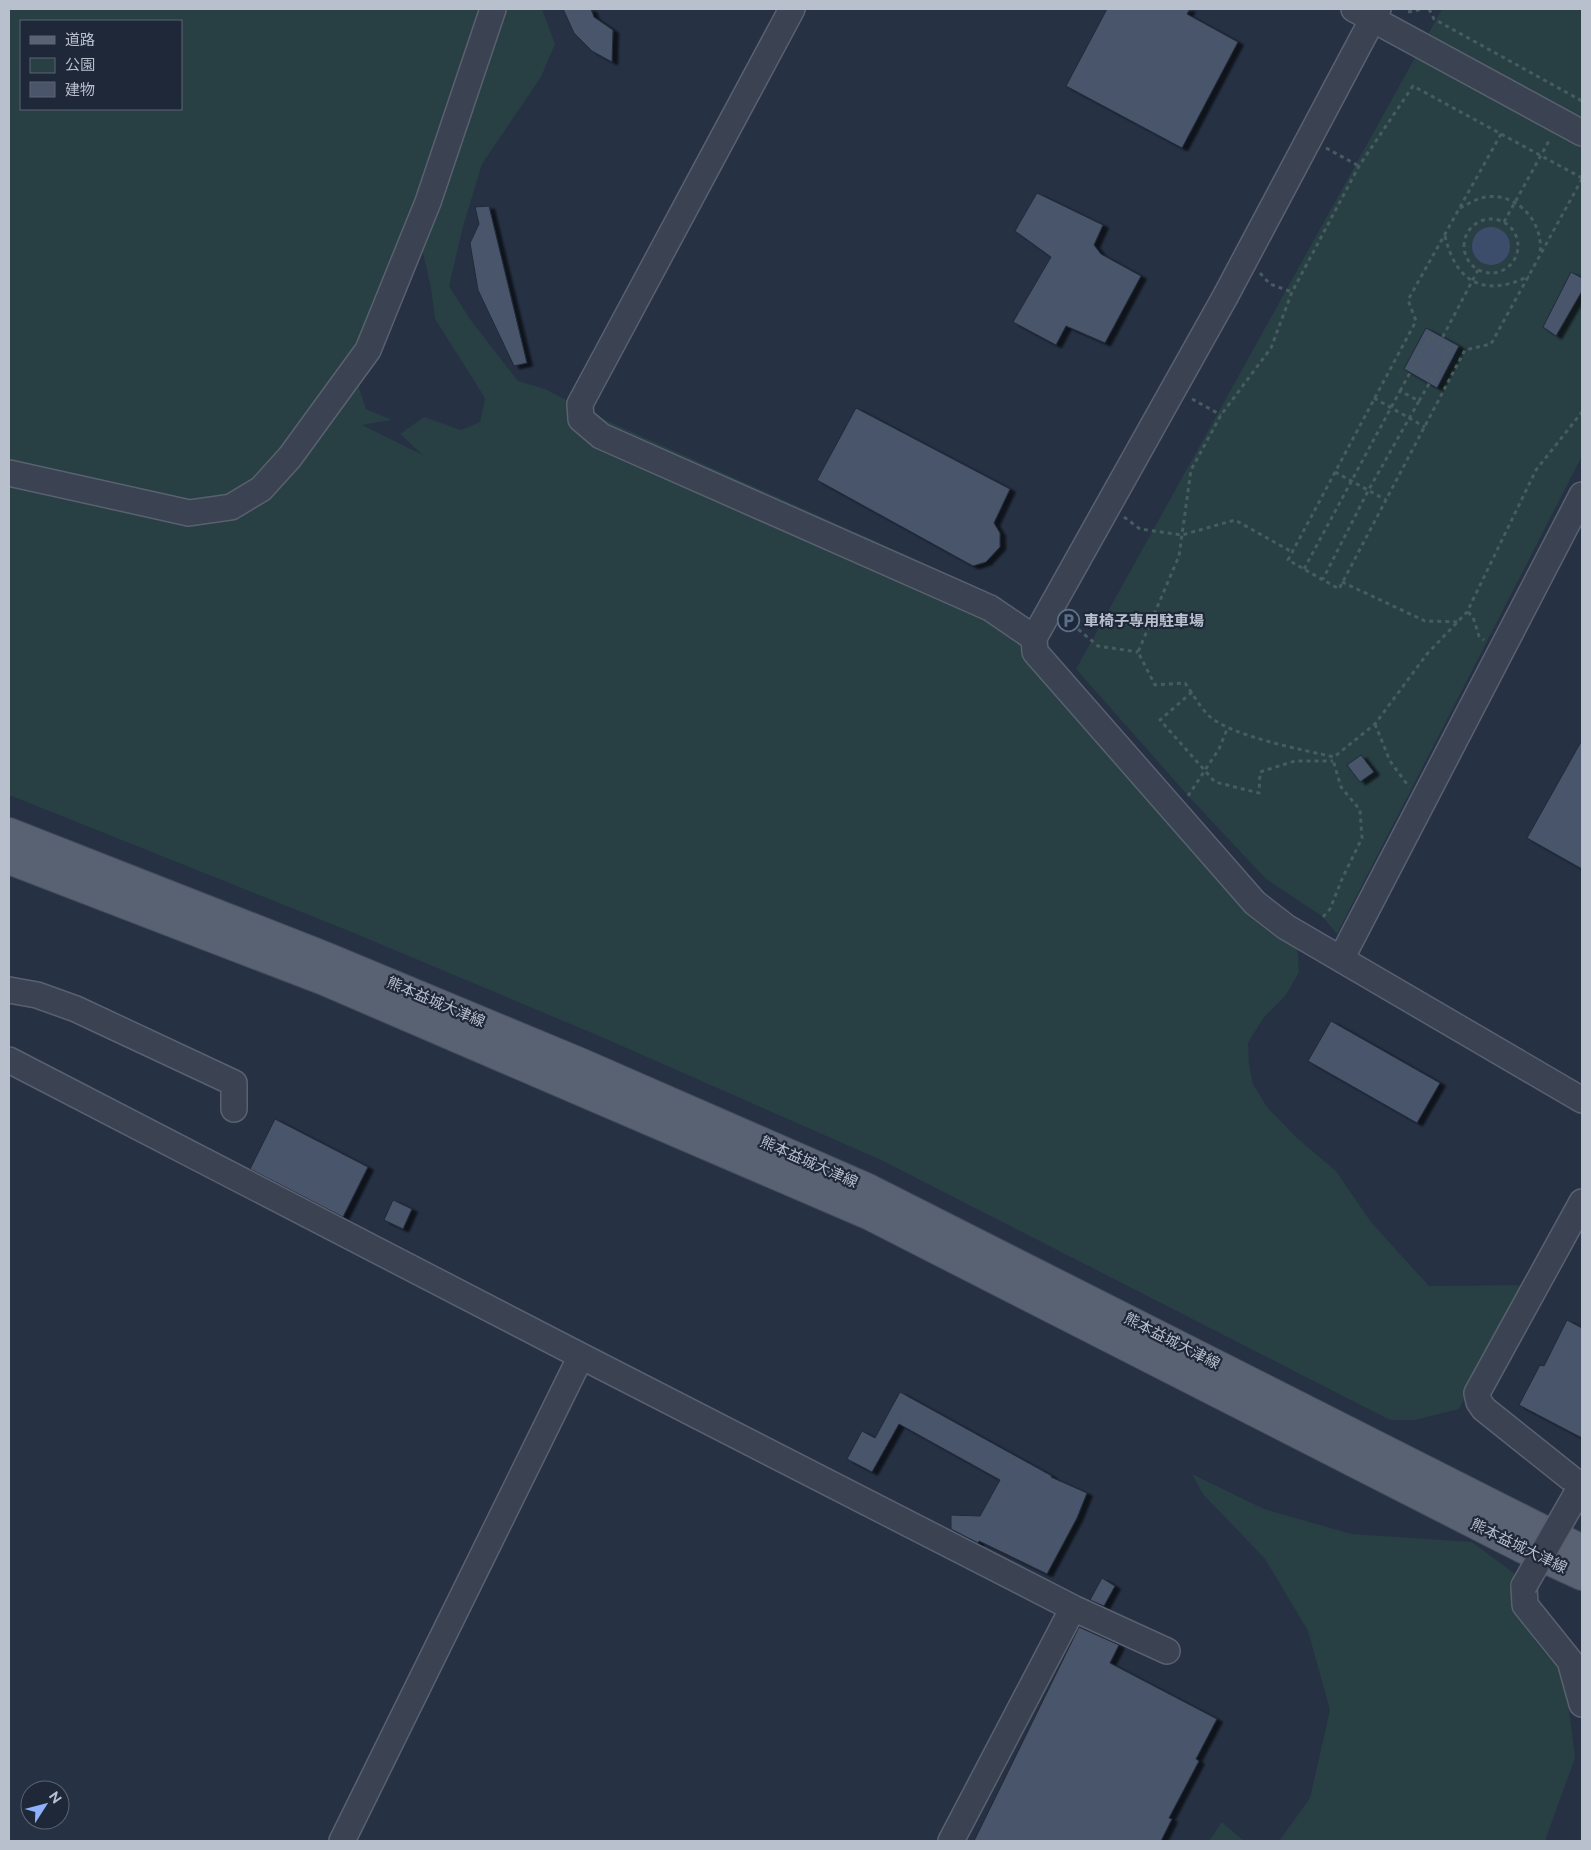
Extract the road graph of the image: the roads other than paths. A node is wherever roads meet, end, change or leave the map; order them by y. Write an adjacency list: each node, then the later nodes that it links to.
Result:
1 (493, 9): 5 (street)
2 (792, 9): 7 (street)
3 (1368, 12): 4 (street); 7 (street)
4 (1582, 133)
5 (9, 473)
6 (1582, 495): 10 (street)
7 (1034, 638): 10 (street)
8 (9, 832): 17 (main road, 熊本益城大津線)
9 (9, 860): 18 (main road, 熊本益城大津線)
10 (1341, 959): 13 (street)
11 (9, 990): 14 (street)
12 (9, 1060): 16 (street)
13 (1582, 1100)
14 (234, 1109)
15 (1582, 1202): 21 (street, bridge)
16 (580, 1356): 19 (street); 22 (street)
17 (1582, 1550)
18 (1582, 1576)
19 (1073, 1608): 20 (street); 23 (street)
20 (1167, 1652)
21 (1582, 1704)
22 (342, 1841)
23 (951, 1841)

